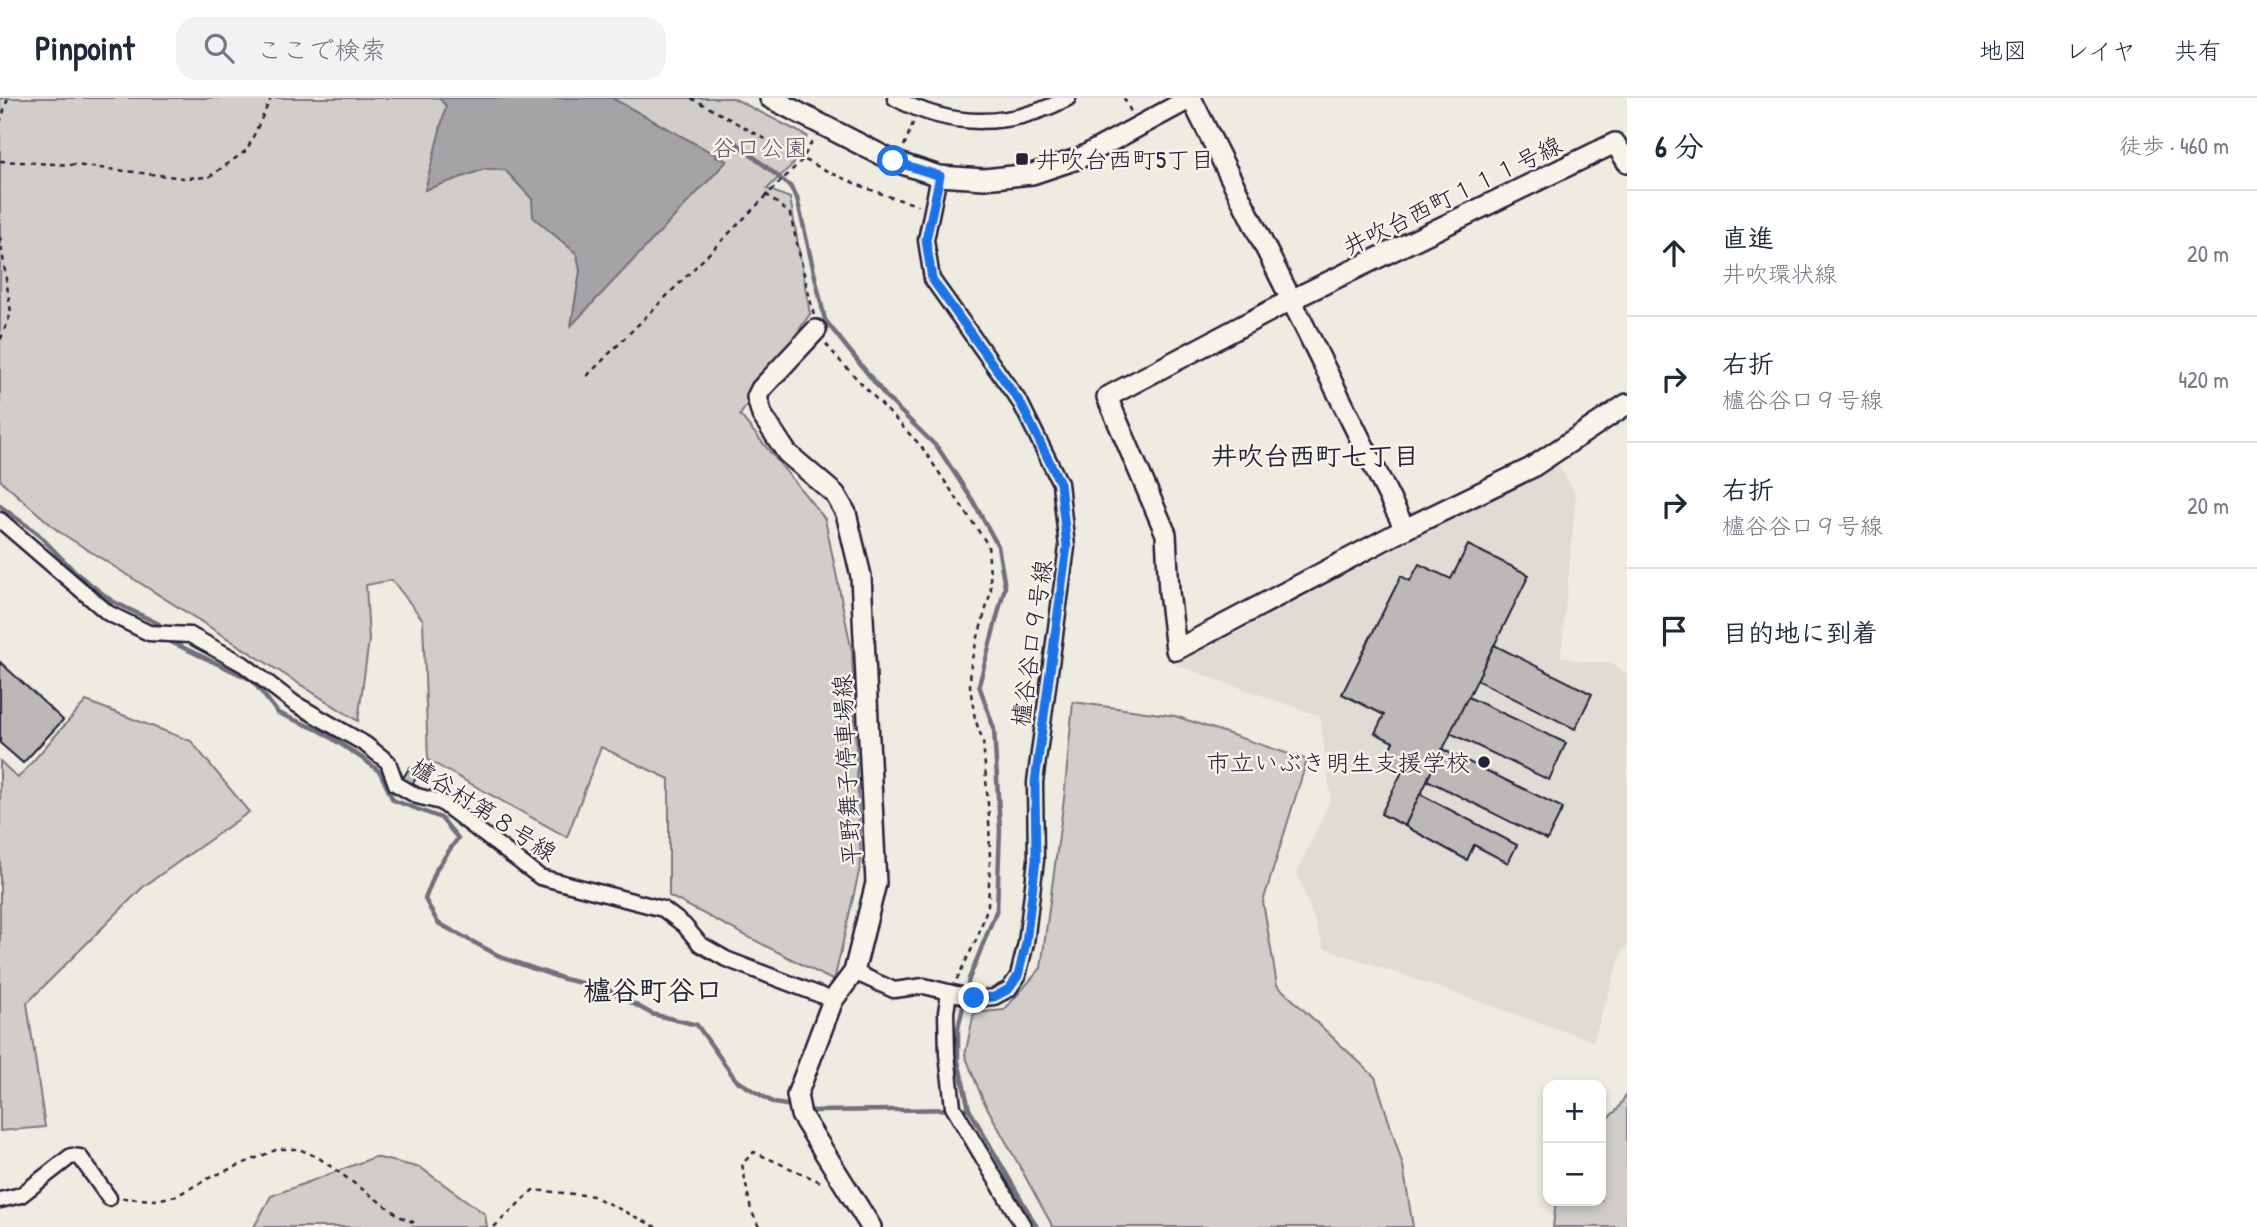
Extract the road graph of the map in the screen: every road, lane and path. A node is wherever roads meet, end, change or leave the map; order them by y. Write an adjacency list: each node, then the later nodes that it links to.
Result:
1 (8, 98): 9 (path)
2 (271, 98): 12 (path)
3 (691, 98): 11 (path)
4 (770, 98): 10 (street)
5 (895, 98): 8 (street)
6 (1068, 98): 8 (street)
7 (1191, 98): 15 (street); 19 (street)
8 (920, 104): 13 (path)
9 (0, 123)
10 (821, 124): 11 (path); 13 (street)
11 (802, 160): 16 (path); 17 (path)
12 (0, 161)
13 (898, 162): 15 (street)
14 (1627, 162): 19 (street, 井吹台西町１１１号線)
15 (940, 176): 17 (street, 櫨谷谷口９号線)
16 (766, 194): 20 (path); 22 (path)
17 (932, 209): 27 (street, 櫨谷谷口９号線)
18 (0, 237): 21 (path)
19 (1291, 300): 25 (street); 25 (street)
20 (816, 330): 26 (street, 平野舞子停車場線); 27 (path)
21 (0, 341)
22 (587, 376)
23 (1627, 404): 25 (street)
24 (0, 520): 28 (street, 櫨谷村第８号線)
25 (1405, 530)
26 (854, 972): 27 (street, 櫨谷谷口９号線); 28 (street, 平野舞子停車場線)
27 (961, 995): 37 (street)
28 (833, 1000): 36 (street, 平野舞子停車場線)
29 (827, 1185): 35 (path)
30 (109, 1198): 31 (street); 32 (path)
31 (0, 1200)
32 (414, 1227)
33 (494, 1227): 34 (path)
34 (656, 1227)
35 (759, 1227)
36 (871, 1227)
37 (1024, 1227)

